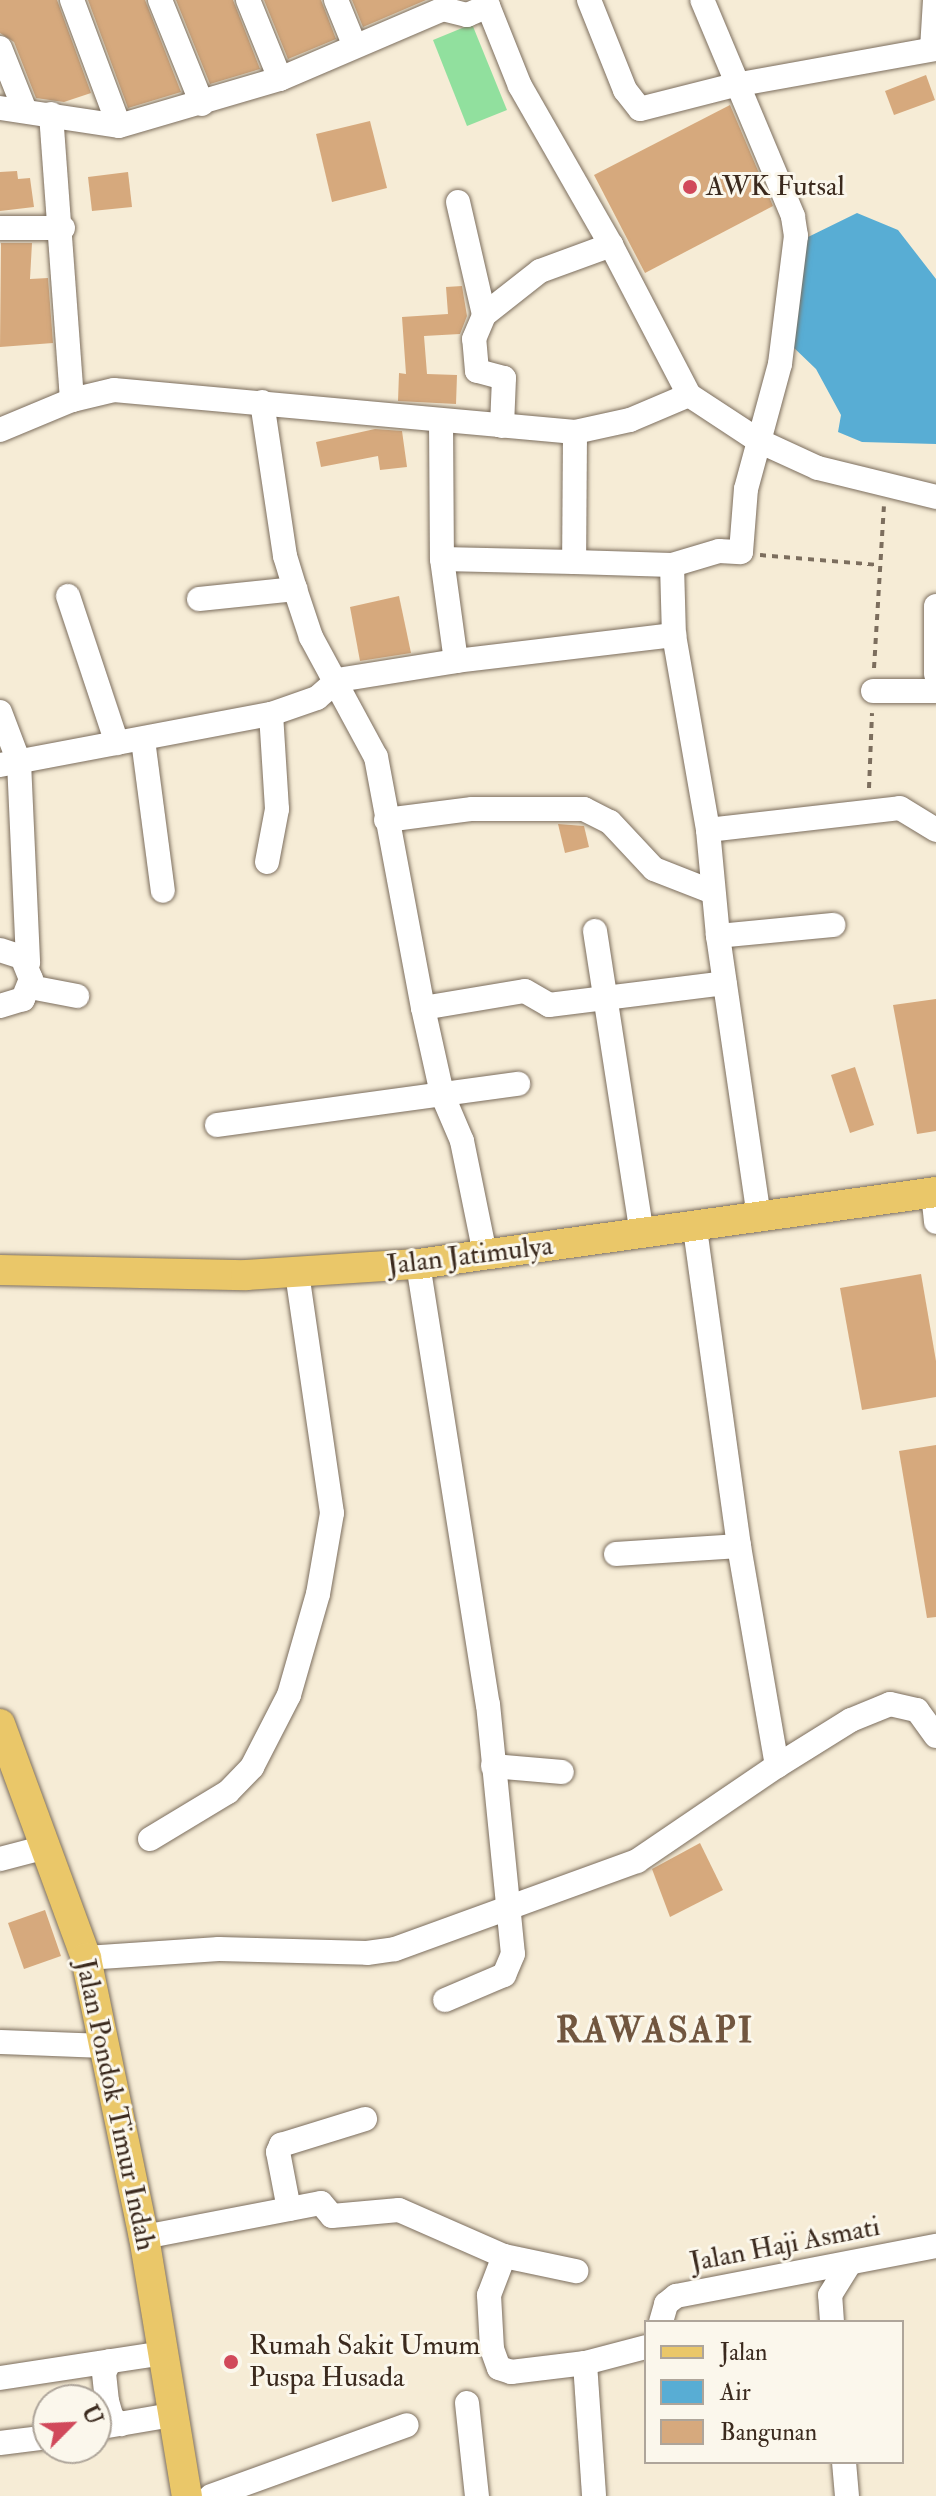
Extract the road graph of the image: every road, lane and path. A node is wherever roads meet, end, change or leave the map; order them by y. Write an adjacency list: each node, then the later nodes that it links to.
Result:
1 (72, 0): 18 (street)
2 (160, 0): 15 (street)
3 (248, 0): 13 (street)
4 (336, 0): 10 (street)
5 (589, 0): 14 (street)
6 (702, 0): 14 (street)
7 (935, 0): 12 (street)
8 (497, 3): 9 (street); 22 (street)
9 (442, 5): 10 (street)
10 (354, 44): 13 (street)
11 (0, 48): 16 (street)
12 (934, 49): 14 (street)
13 (280, 79): 15 (street)
14 (735, 85): 31 (street)
15 (202, 104): 18 (street)
16 (12, 108): 17 (street)
17 (51, 114): 18 (street); 21 (street)
18 (119, 126)
19 (458, 202): 23 (street)
20 (0, 228): 21 (street)
21 (63, 228): 25 (street)
22 (611, 245): 23 (street); 24 (street)
23 (484, 315): 28 (street)
24 (689, 395): 30 (street); 31 (street)
25 (72, 400): 26 (street); 29 (street)
26 (262, 402): 27 (street); 39 (street)
27 (441, 421): 28 (street); 35 (street)
28 (502, 426): 30 (street)
29 (0, 430)
30 (575, 432): 36 (street)
31 (759, 441): 32 (street); 37 (street)
32 (885, 487): 33 (street); 38 (path)
33 (936, 497)
34 (757, 555): 38 (path)
35 (442, 559): 36 (street); 44 (street)
36 (574, 562): 37 (street)
37 (672, 565): 43 (street)
38 (878, 565): 47 (path)
39 (295, 589): 41 (street); 46 (street)
40 (68, 596): 52 (street)
41 (199, 599)
42 (936, 606): 45 (street)
43 (674, 635): 44 (street); 56 (street)
44 (456, 661): 46 (street)
45 (936, 674)
46 (338, 680): 50 (street); 55 (street)
47 (873, 691): 48 (street); 54 (path)
48 (936, 691)
49 (0, 712): 53 (street)
50 (271, 714): 51 (street); 58 (street)
51 (143, 740): 52 (street); 59 (street)
52 (117, 743): 53 (street)
53 (9, 763): 65 (street)
54 (869, 811): 56 (street); 57 (street)
55 (386, 820): 60 (street); 70 (street)
56 (708, 830): 60 (street)
57 (936, 830)
58 (267, 862)
59 (163, 891)
60 (710, 891): 63 (street)
61 (833, 925): 63 (street)
62 (595, 931): 68 (street)
63 (718, 936): 66 (street)
64 (0, 949): 65 (street)
65 (29, 975): 67 (street); 69 (street)
66 (725, 983): 68 (street); 75 (street)
67 (77, 996)
68 (605, 998): 70 (street); 77 (street)
69 (0, 1006)
70 (423, 1008): 72 (street)
71 (518, 1084): 72 (street)
72 (442, 1094): 73 (street); 78 (street)
73 (217, 1125)
74 (935, 1202): 75 (main road, Jalan Jatimulya)
75 (759, 1218): 76 (main road, Jalan Jatimulya)
76 (695, 1227): 77 (main road, Jalan Jatimulya); 82 (street)
77 (642, 1234): 78 (main road, Jalan Jatimulya)
78 (485, 1254): 79 (main road, Jalan Jatimulya)
79 (418, 1264): 81 (main road, Jalan Jatimulya); 86 (street)
80 (0, 1270): 81 (main road, Jalan Jatimulya)
81 (297, 1273): 89 (street)
82 (739, 1546): 83 (street); 87 (street)
83 (616, 1554)
84 (0, 1724): 90 (main road, Jalan Pondok Timur Indah)
85 (936, 1736): 87 (street)
86 (493, 1766): 88 (street); 92 (street)
87 (777, 1766): 92 (street)
88 (562, 1772)
89 (150, 1839)
90 (46, 1847): 91 (street); 93 (main road, Jalan Pondok Timur Indah)
91 (0, 1859)
92 (508, 1908): 93 (street); 94 (street)
93 (86, 1958): 96 (main road, Jalan Pondok Timur Indah)
94 (445, 2000)
95 (0, 2042): 96 (street)
96 (105, 2046): 99 (main road, Jalan Pondok Timur Indah)
97 (365, 2119): 98 (street)
98 (289, 2209): 99 (street); 101 (street)
99 (144, 2237): 107 (main road, Jalan Pondok Timur Indah)
100 (936, 2246): 102 (street, Jalan Haji Asmati)
101 (504, 2256): 103 (street); 109 (street)
102 (849, 2264): 104 (street, Jalan Haji Asmati); 105 (street)
103 (576, 2271)
104 (662, 2320)
105 (832, 2320)
106 (644, 2348): 109 (street)
107 (163, 2353): 108 (street); 112 (main road, Jalan Pondok Timur Indah)
108 (110, 2361): 110 (street); 113 (street)
109 (585, 2363): 122 (street)
110 (0, 2378)
111 (467, 2403): 121 (street)
112 (171, 2415): 113 (street); 119 (main road, Jalan Pondok Timur Indah)
113 (121, 2424): 114 (street)
114 (112, 2425)
115 (407, 2425): 120 (street)
116 (32, 2439): 117 (street)
117 (0, 2443)
118 (844, 2464): 123 (street)
119 (187, 2496)
120 (211, 2496)
121 (477, 2496)
122 (594, 2496)
123 (847, 2496)

